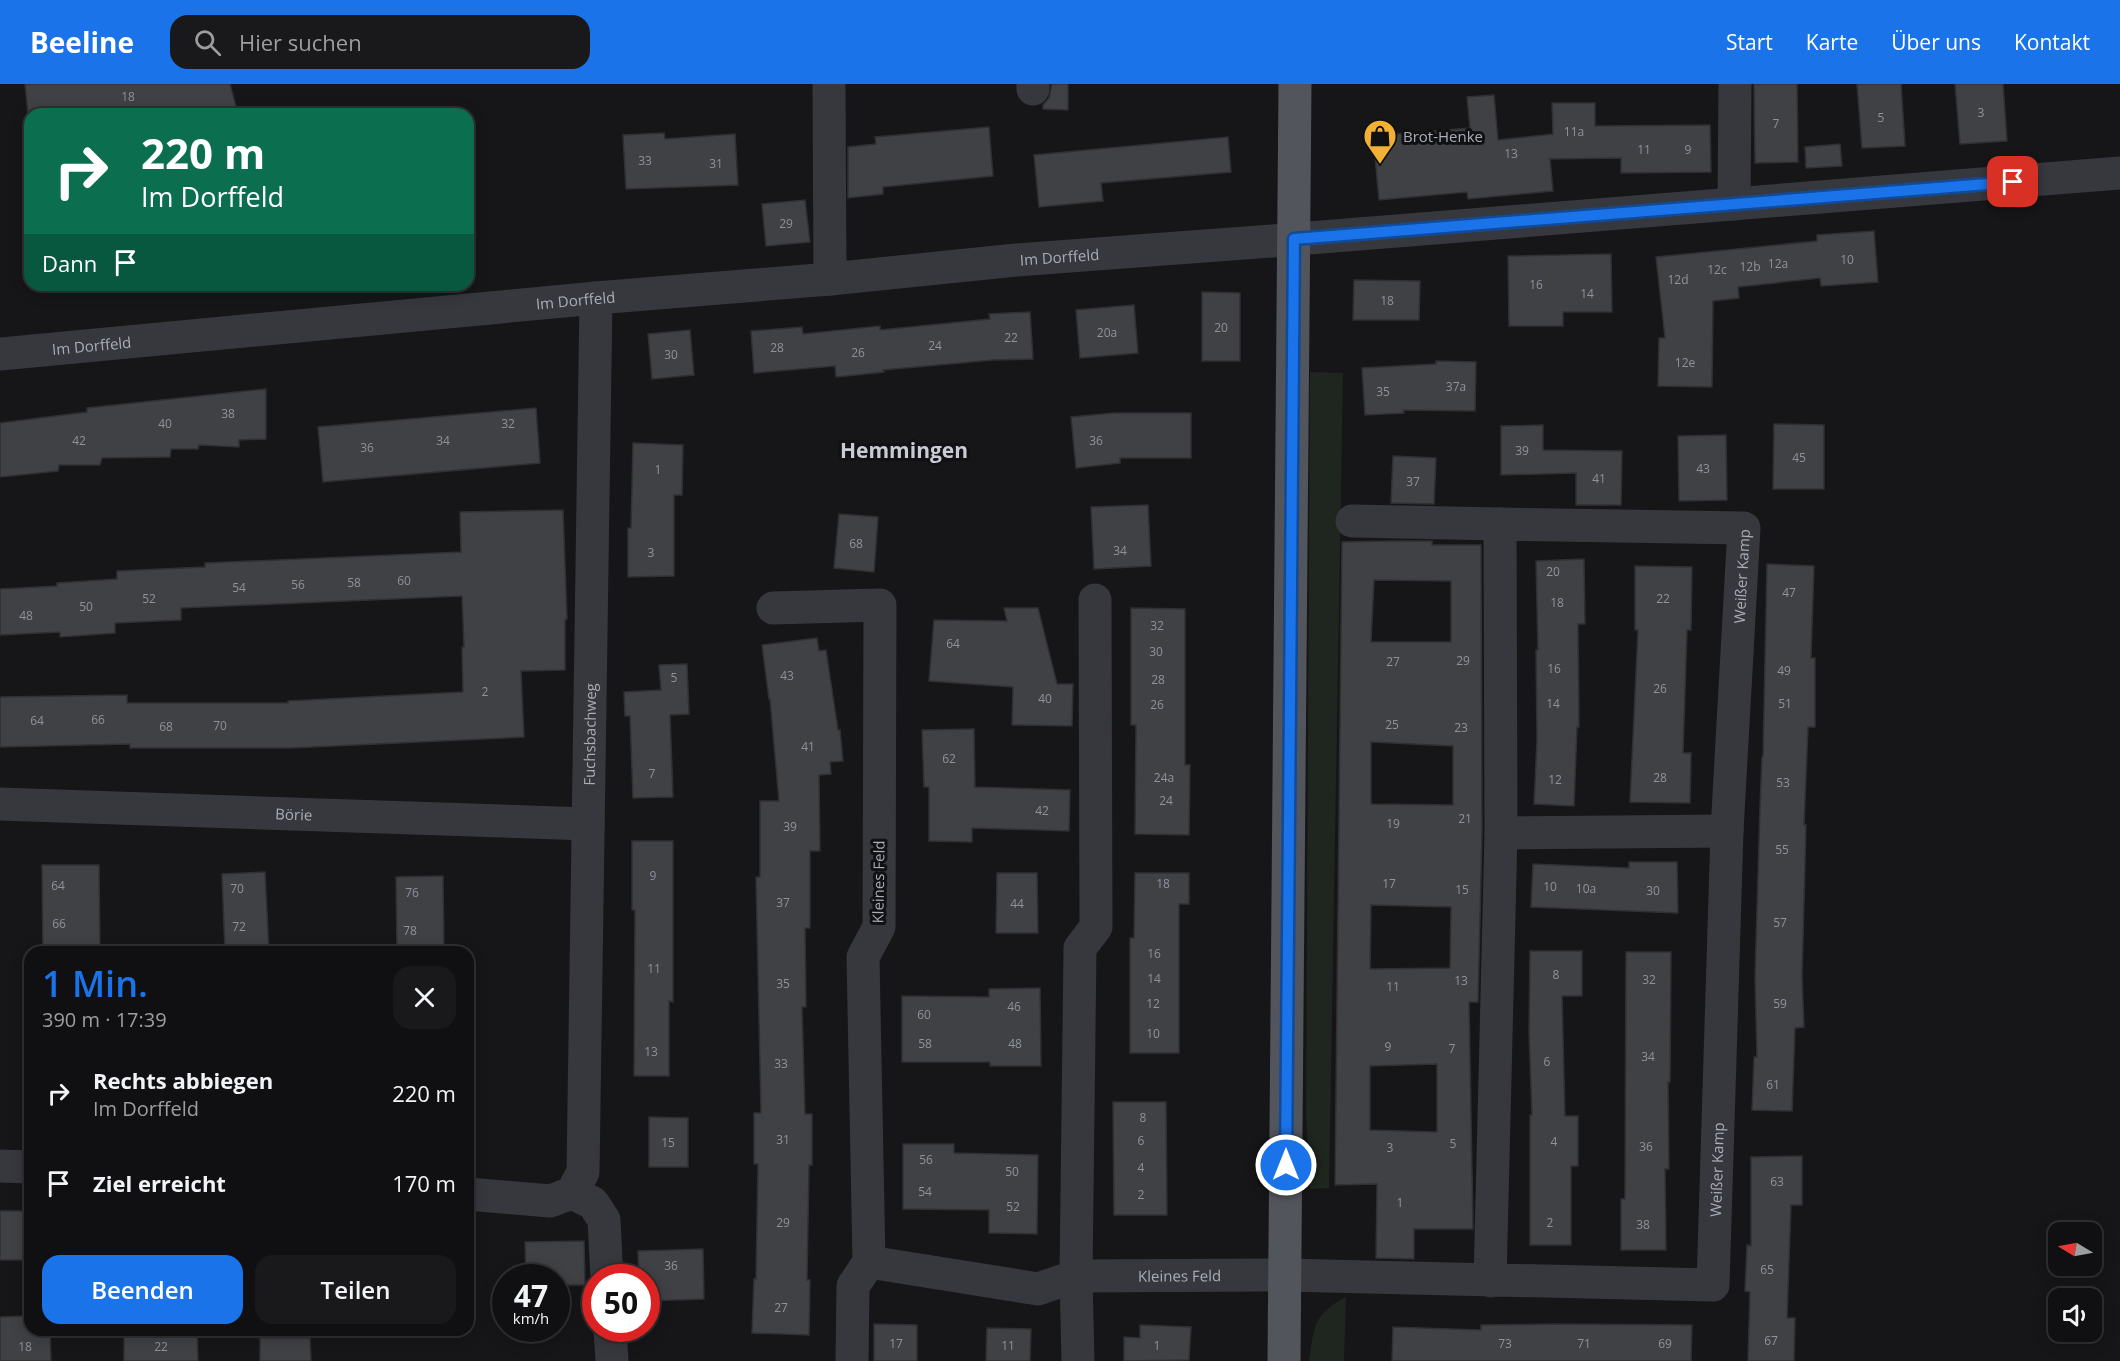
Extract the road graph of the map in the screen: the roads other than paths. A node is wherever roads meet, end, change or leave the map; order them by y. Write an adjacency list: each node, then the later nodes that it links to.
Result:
1 (829, 84): 7 (street)
2 (1295, 84): 6 (main road)
3 (1735, 84): 5 (street)
4 (2120, 173): 5 (street, Im Dorffeld)
5 (1734, 204): 6 (street, Im Dorffeld)
6 (1294, 239): 7 (street, Im Dorffeld); 24 (main road)
7 (830, 279): 8 (street, Im Dorffeld)
8 (596, 298): 9 (street, Im Dorffeld); 15 (street, Fuchsbachweg)
9 (0, 354)
10 (1352, 521): 11 (street, Weißer Kamp)
11 (1500, 524): 16 (street, Weißer Kamp); 17 (street)
12 (1095, 600): 25 (street)
13 (773, 608): 22 (street, Kleines Feld)
14 (0, 804): 15 (street, Börie)
15 (588, 824): 20 (street, Fuchsbachweg)
16 (1727, 831): 17 (street); 26 (street, Weißer Kamp)
17 (1501, 833): 26 (street)
18 (0, 1166): 19 (street)
19 (24, 1167)
20 (577, 1182): 21 (street); 23 (street)
21 (474, 1195)
22 (869, 1262): 25 (street, Kleines Feld); 29 (street)
23 (606, 1264)
24 (1285, 1275): 25 (street, Kleines Feld); 26 (street, Weißer Kamp); 31 (main road)
25 (1076, 1276): 30 (street)
26 (1490, 1281)
27 (611, 1342): 28 (street)
28 (612, 1361)
29 (852, 1361)
30 (1078, 1361)
31 (1284, 1361)

